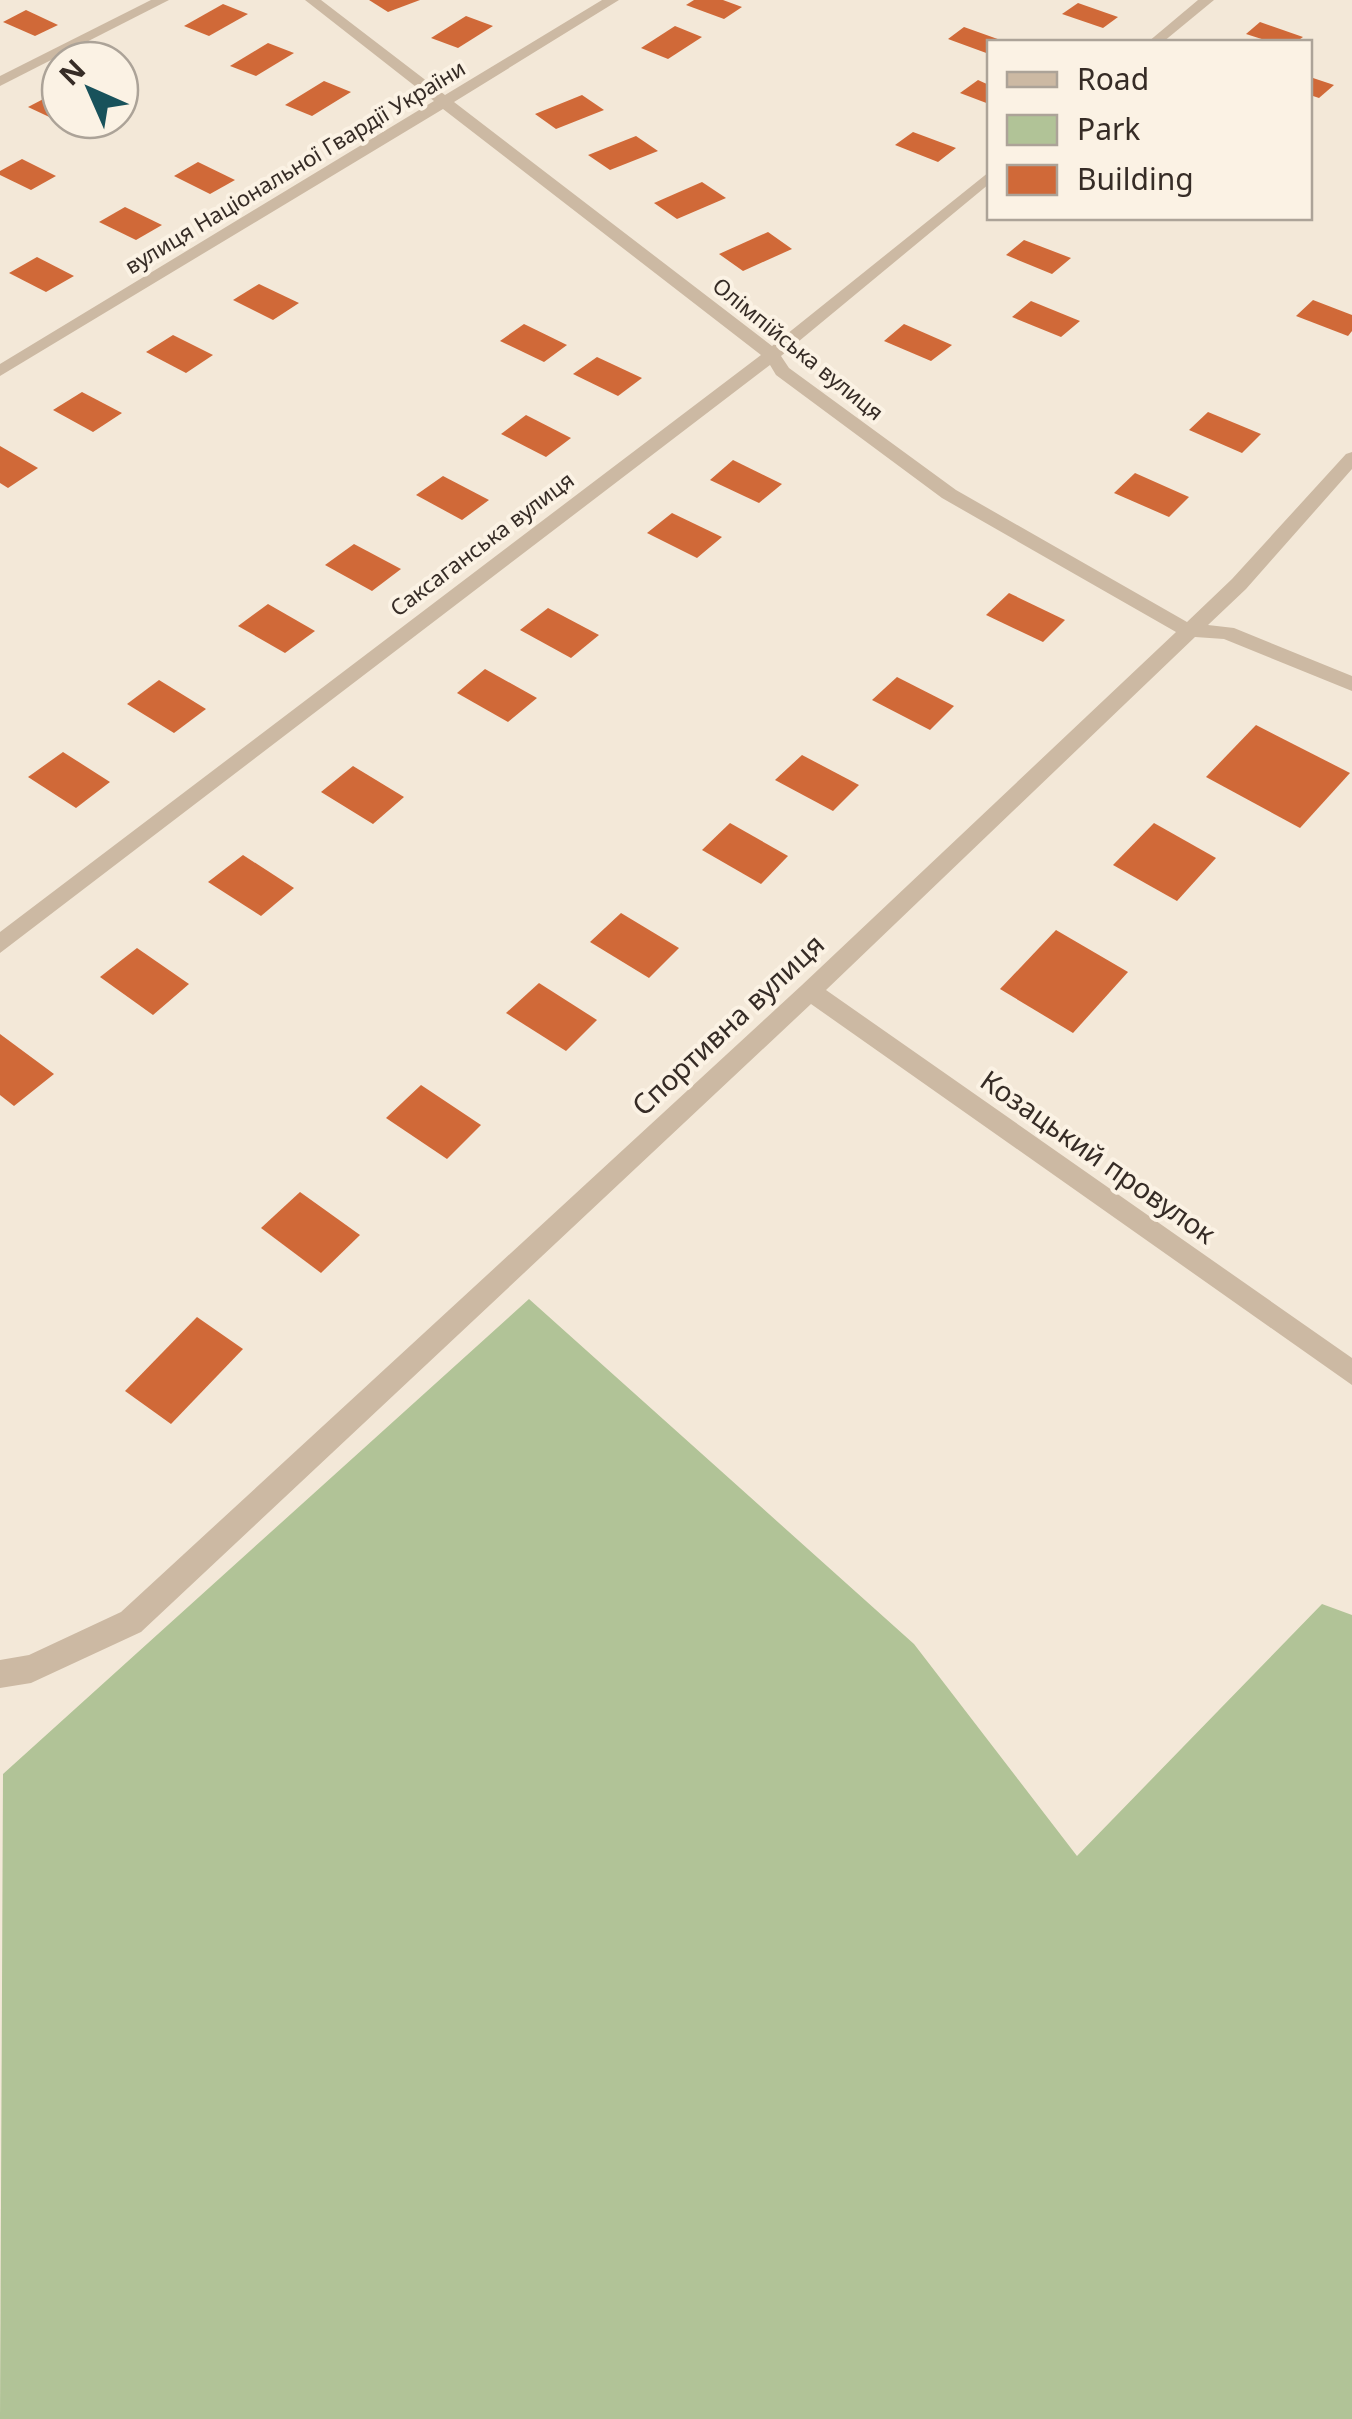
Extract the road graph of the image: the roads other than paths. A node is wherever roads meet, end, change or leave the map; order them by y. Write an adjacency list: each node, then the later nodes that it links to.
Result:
1 (162, 0): 6 (street)
2 (312, 0): 7 (street, Олімпійська вулиця)
3 (612, 0): 7 (street, вулиця Національної Гвардії України)
4 (1207, 0): 5 (street)
5 (1157, 40)
6 (0, 82)
7 (446, 102): 9 (street, Олімпійська вулиця); 10 (street, вулиця Національної Гвардії України)
8 (987, 179): 9 (street, Саксаганська вулиця)
9 (772, 355): 12 (street, Олімпійська вулиця); 14 (street, Саксаганська вулиця)
10 (0, 371)
11 (1352, 458): 12 (street, Спортивна вулиця)
12 (1186, 630): 13 (street, Олімпійська вулиця); 15 (street, Спортивна вулиця)
13 (1352, 684)
14 (0, 944)
15 (810, 991): 16 (street, Козацький провулок); 17 (street, Спортивна вулиця)
16 (1352, 1373)
17 (0, 1674)

